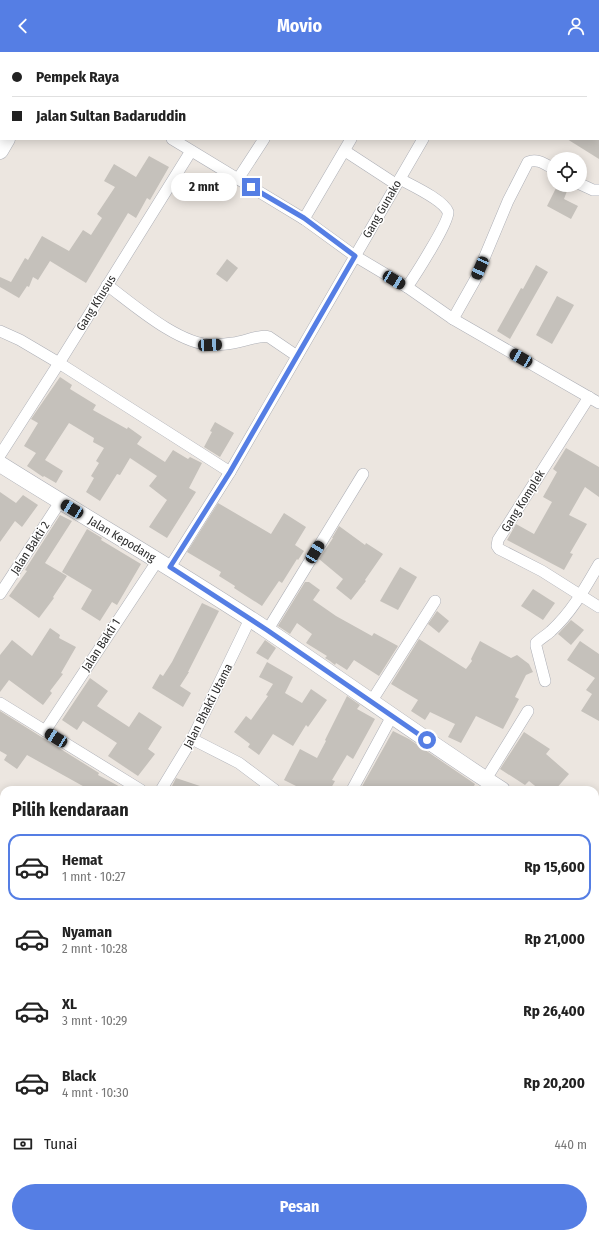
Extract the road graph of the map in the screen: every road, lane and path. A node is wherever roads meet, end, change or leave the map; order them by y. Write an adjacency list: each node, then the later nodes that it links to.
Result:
1 (6, 140): 6 (street)
2 (174, 140): 7 (street)
3 (263, 140): 10 (street)
4 (350, 140): 8 (street)
5 (422, 140): 11 (street, Gang Gunako)
6 (0, 150)
7 (191, 151): 10 (street); 16 (street, Gang Khusus)
8 (345, 151): 11 (street); 14 (street)
9 (547, 165): 18 (street)
10 (238, 179): 14 (street)
11 (395, 180): 15 (street, Gang Gunako); 17 (street)
12 (587, 187): 13 (street)
13 (599, 190)
14 (304, 218): 15 (street)
15 (355, 256): 17 (street); 20 (street, Gang Gunako)
16 (107, 286): 20 (street); 21 (street, Gang Khusus)
17 (407, 288): 18 (street)
18 (453, 319): 22 (street)
19 (0, 331): 21 (street)
20 (297, 356): 26 (street, Gang Gunako)
21 (59, 363): 24 (street, Gang Khusus); 26 (street)
22 (589, 397): 23 (street); 32 (street, Gang Komplek)
23 (599, 403)
24 (0, 455)
25 (0, 464): 28 (street, Jalan Kepodang)
26 (230, 472): 29 (street, Gang Gunako)
27 (363, 474): 36 (street)
28 (60, 502): 29 (street, Jalan Kepodang); 31 (street, Jalan Bakti 2)
29 (164, 563): 35 (street, Jalan Kepodang); 42 (street, Jalan Bakti 1)
30 (599, 564): 32 (street)
31 (0, 594)
32 (581, 595): 34 (street, Gang Komplek); 37 (street)
33 (435, 601): 38 (street)
34 (599, 607)
35 (250, 619): 36 (street, Jalan Kepodang); 43 (street, Jalan Bhakti Utama)
36 (267, 630): 38 (street, Jalan Kepodang)
37 (545, 680)
38 (372, 702): 41 (street, Jalan Kepodang)
39 (0, 703): 42 (street)
40 (528, 711): 48 (street)
41 (392, 716): 47 (street); 48 (street, Jalan Kepodang)
42 (44, 731): 44 (street)
43 (192, 740): 45 (street, Jalan Bhakti Utama); 46 (street)
44 (134, 786)
45 (163, 786)
46 (270, 786)
47 (354, 786)
48 (494, 786)

